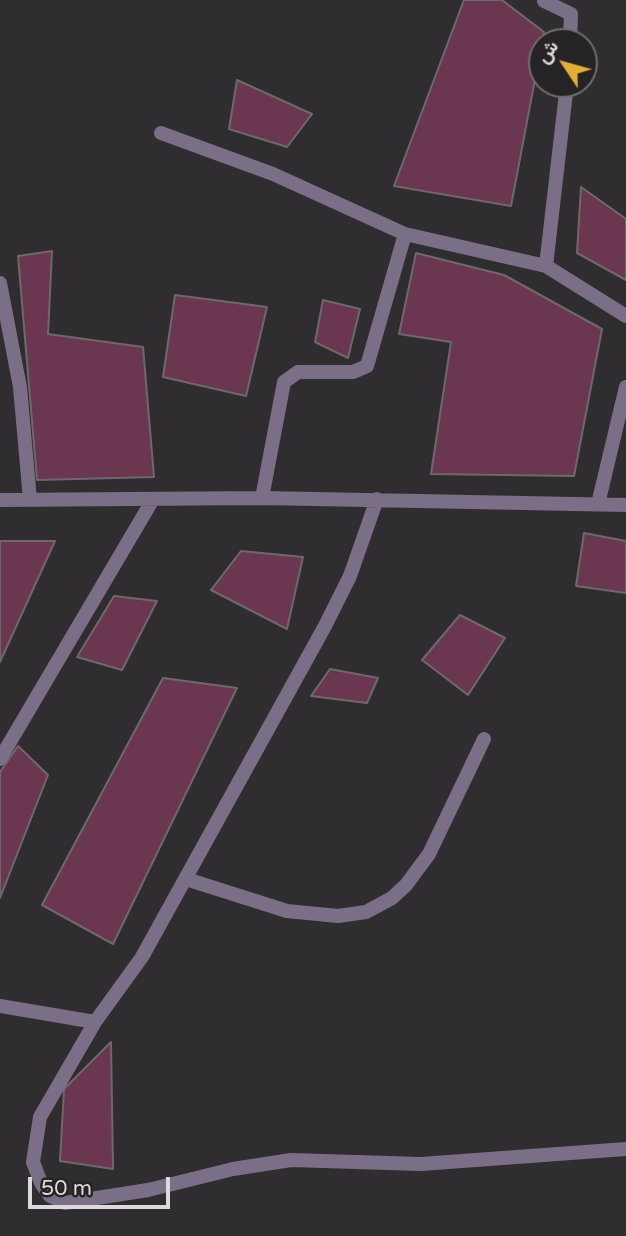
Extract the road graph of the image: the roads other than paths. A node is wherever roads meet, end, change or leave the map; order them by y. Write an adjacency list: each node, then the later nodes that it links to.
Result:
1 (544, 1): 2 (street)
2 (570, 28)
3 (564, 98): 6 (street)
4 (161, 133): 5 (street)
5 (405, 234): 6 (street); 10 (street)
6 (546, 266): 8 (street)
7 (0, 283): 13 (street)
8 (626, 316)
9 (626, 387): 15 (street)
10 (262, 498): 11 (street); 14 (street)
11 (377, 499): 15 (street); 19 (street)
12 (0, 500): 13 (street)
13 (30, 500): 14 (street)
14 (152, 500): 18 (street)
15 (598, 504): 16 (street)
16 (626, 505)
17 (484, 738): 19 (street)
18 (0, 759)
19 (186, 879): 21 (street)
20 (0, 1006): 21 (street)
21 (95, 1022): 22 (street)
22 (626, 1149)

